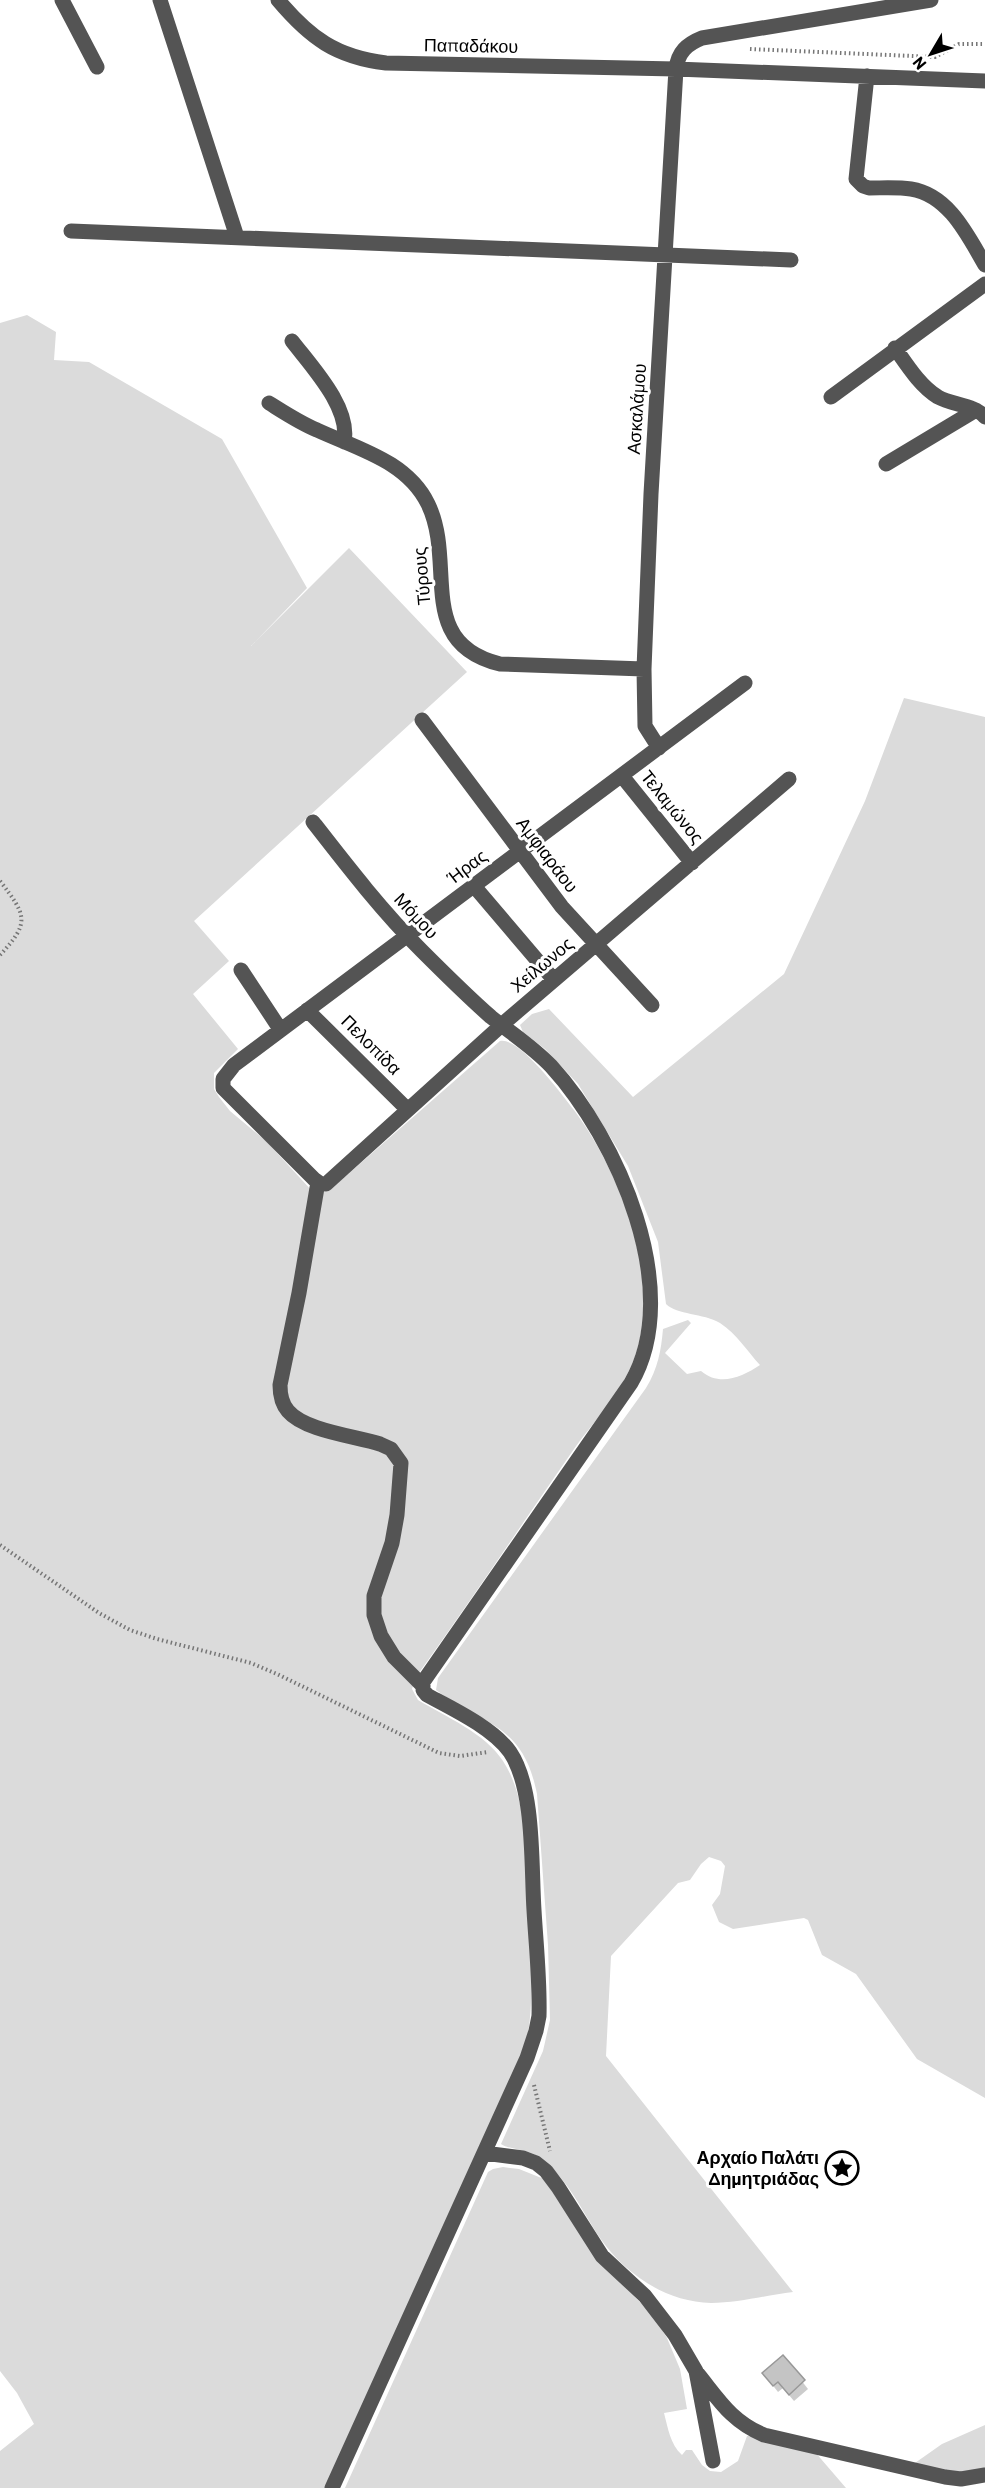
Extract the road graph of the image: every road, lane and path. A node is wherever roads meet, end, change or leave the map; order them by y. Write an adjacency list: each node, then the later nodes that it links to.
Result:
1 (62, 0): 7 (street)
2 (160, 0): 12 (street)
3 (278, 0): 8 (street, Παπαδάκου)
4 (931, 0): 8 (street)
5 (985, 44): 6 (path)
6 (740, 49)
7 (97, 67)
8 (676, 69): 9 (street, Παπαδάκου); 13 (street, Ασκαλάμου)
9 (867, 76): 10 (street, Παπαδάκου); 15 (street)
10 (985, 81)
11 (71, 231): 12 (street)
12 (237, 237): 13 (street)
13 (666, 255): 14 (street); 24 (street, Ασκαλάμου)
14 (790, 260)
15 (985, 265)
16 (985, 284): 18 (street)
17 (292, 341): 22 (street)
18 (895, 348): 19 (street); 21 (street)
19 (831, 397)
20 (269, 403): 22 (street, Τύρους)
21 (980, 414): 23 (street)
22 (344, 442): 24 (street, Τύρους)
23 (886, 465)
24 (644, 669): 27 (street, Ασκαλάμου)
25 (745, 683): 27 (street, Ήρας)
26 (422, 720): 31 (street, Αμφιαράου)
27 (659, 748): 28 (street, Ήρας)
28 (622, 776): 31 (street, Ήρας); 32 (street, Τελαμώνος)
29 (789, 779): 32 (street, Χείλωνος)
30 (314, 822): 35 (street, Μόμου)
31 (520, 851): 34 (street, Ήρας); 36 (street, Αμφιαράου)
32 (692, 863): 36 (street, Χείλωνος)
33 (0, 881): 37 (path)
34 (474, 886): 35 (street, Ήρας); 39 (street)
35 (407, 935): 41 (street, Ήρας); 42 (street, Μόμου)
36 (597, 944): 39 (street, Χείλωνος); 40 (street, Αμφιαράου)
37 (0, 955)
38 (241, 970): 43 (street)
39 (555, 980): 42 (street, Χείλωνος)
40 (652, 1005)
41 (307, 1010): 43 (street, Ήρας); 44 (street, Πελοπίδα)
42 (502, 1025): 44 (street, Χείλωνος); 47 (street, Μόμου)
43 (280, 1029): 45 (street, Ήρας)
44 (407, 1109): 45 (street, Χείλωνος)
45 (321, 1183): 47 (street)
46 (0, 1545): 48 (path)
47 (422, 1685): 48 (street)
48 (506, 1747): 49 (street)
49 (527, 2058): 50 (street); 51 (path)
50 (484, 2153): 52 (street); 55 (street)
51 (550, 2154)
52 (696, 2371): 53 (street); 54 (street)
53 (713, 2461)
54 (985, 2475)
55 (332, 2488)

